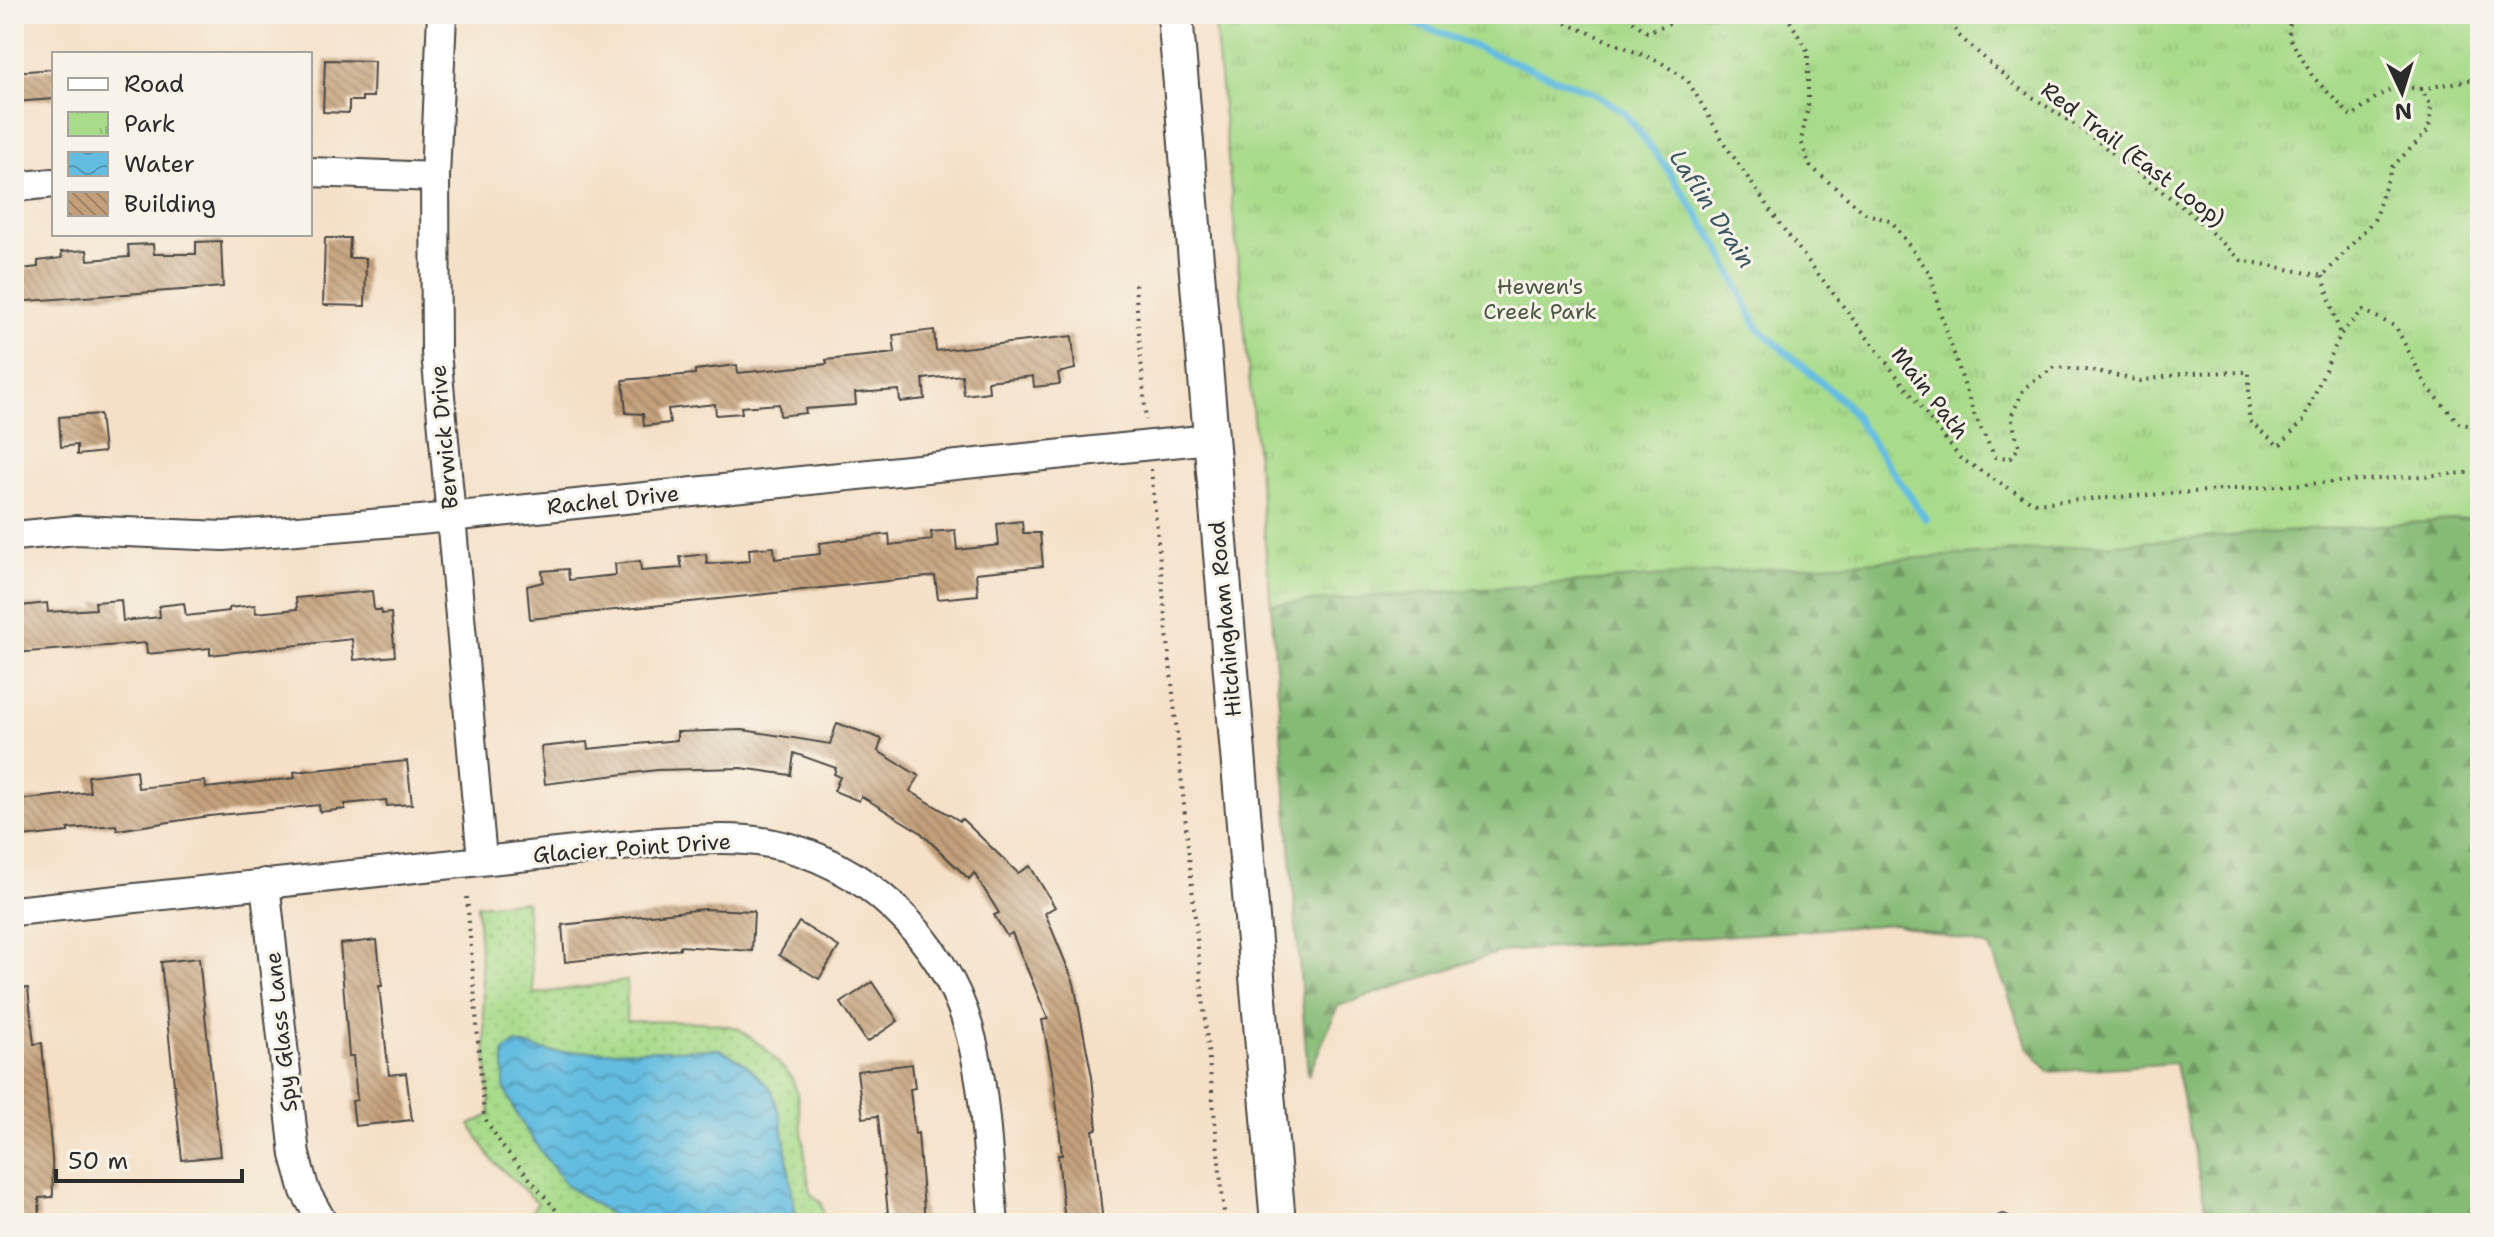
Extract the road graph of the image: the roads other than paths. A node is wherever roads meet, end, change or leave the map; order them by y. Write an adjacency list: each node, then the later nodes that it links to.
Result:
1 (442, 14): 4 (street, Berwick Drive)
2 (1175, 14): 7 (street, Hitchingham Road)
3 (312, 172): 4 (street)
4 (435, 177): 8 (street, Berwick Drive)
5 (52, 183): 6 (street)
6 (14, 187)
7 (1210, 439): 8 (street, Rachel Drive); 15 (street, Hitchingham Road)
8 (451, 516): 9 (street, Rachel Drive); 10 (street, Berwick Drive)
9 (14, 536)
10 (482, 859): 11 (street, Glacier Point Drive); 14 (street, Glacier Point Drive)
11 (265, 883): 12 (street, Glacier Point Drive); 13 (street, Spy Glass Lane)
12 (14, 911)
13 (323, 1223)
14 (994, 1223)
15 (1278, 1223)

